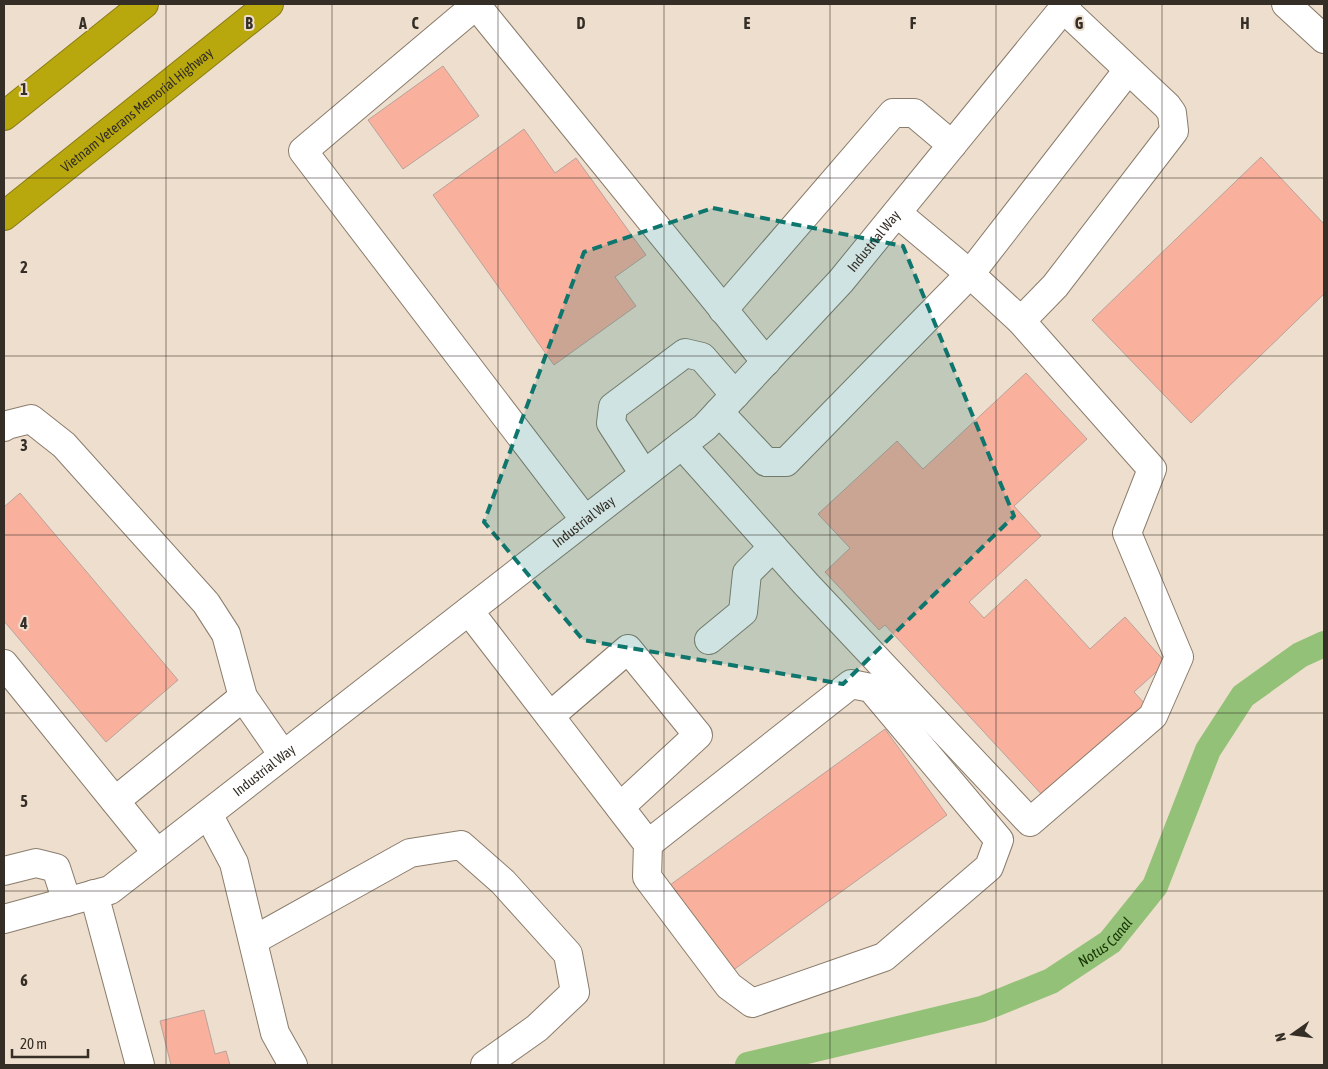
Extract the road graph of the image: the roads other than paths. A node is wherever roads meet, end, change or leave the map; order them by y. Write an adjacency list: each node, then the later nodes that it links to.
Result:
1 (144, 4): 7 (highway)
2 (269, 4): 10 (highway, Vietnam Veterans Memorial Highway)
3 (1286, 4): 5 (street)
4 (1065, 6): 6 (street); 8 (street, Industrial Way)
5 (1324, 39)
6 (1128, 70): 11 (street); 13 (street)
7 (4, 116)
8 (952, 145): 9 (street, Industrial Way); 12 (street)
9 (897, 212): 11 (street); 14 (street, Industrial Way)
10 (4, 216)
11 (970, 274): 13 (street); 15 (street)
12 (723, 310): 14 (street); 19 (street)
13 (1021, 321): 20 (street)
14 (766, 362): 15 (street, Industrial Way)
15 (727, 403): 17 (street, Industrial Way); 18 (street)
16 (4, 427): 24 (street)
17 (682, 445): 18 (street, Industrial Way); 20 (street)
18 (644, 474): 19 (street, Industrial Way)
19 (585, 520): 21 (street, Industrial Way)
20 (773, 547): 22 (street)
21 (469, 611): 25 (street); 26 (street, Industrial Way)
22 (709, 640)
23 (4, 664): 27 (street)
24 (243, 697): 26 (street); 27 (street)
25 (550, 716): 28 (street); 28 (street)
26 (283, 755): 29 (street, Industrial Way)
27 (115, 802): 31 (street)
28 (620, 807): 30 (street)
29 (208, 814): 31 (street, Industrial Way); 36 (street)
30 (648, 844): 30 (street)
31 (157, 853): 33 (street, Industrial Way)
32 (4, 872): 34 (street)
33 (94, 894): 34 (street, Industrial Way); 37 (street)
34 (67, 902): 35 (street, Industrial Way)
35 (4, 919)
36 (254, 940): 38 (street); 39 (street)
37 (140, 1065)
38 (292, 1065)
39 (485, 1065)

